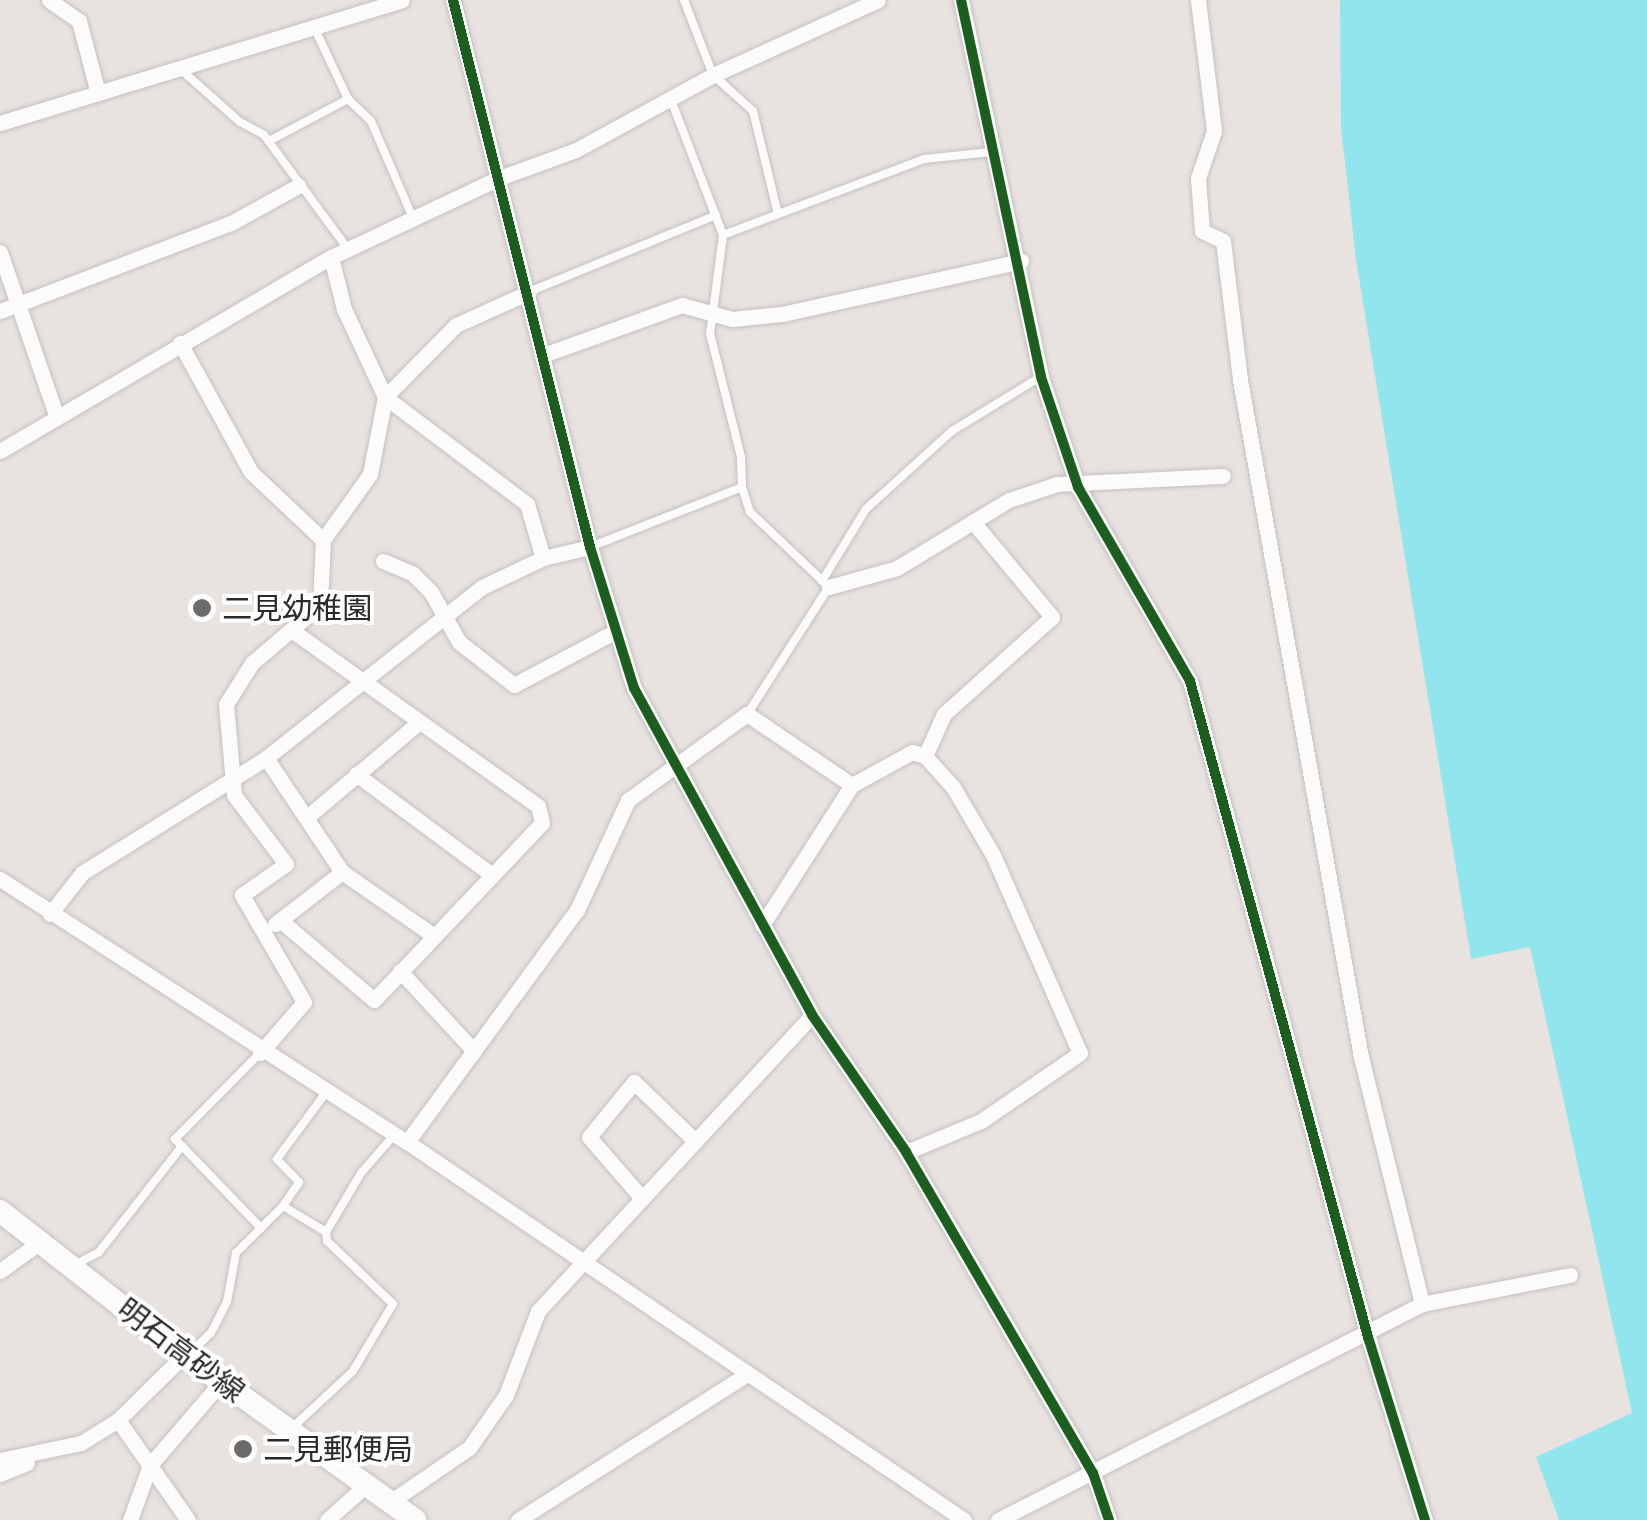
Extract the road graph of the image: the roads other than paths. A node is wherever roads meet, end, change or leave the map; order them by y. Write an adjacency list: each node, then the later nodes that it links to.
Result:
1 (49, 0): 11 (street)
2 (402, 0): 8 (street)
3 (453, 0): 17 (street)
4 (684, 0): 10 (lane)
5 (878, 0): 10 (street)
6 (961, 0): 16 (street)
7 (1198, 0): 86 (street)
8 (312, 26): 9 (street); 13 (lane)
9 (179, 68): 11 (street); 15 (lane)
10 (713, 74): 12 (street); 19 (lane)
11 (98, 93): 14 (street)
12 (670, 98): 17 (street); 20 (lane)
13 (348, 99): 15 (lane); 21 (lane)
14 (0, 123)
15 (269, 141): 18 (lane)
16 (996, 151): 19 (lane); 26 (street)
17 (498, 178): 21 (street); 27 (street)
18 (298, 186): 23 (lane); 28 (street)
19 (778, 214): 22 (lane)
20 (716, 215): 22 (lane); 27 (lane)
21 (413, 218): 23 (street)
22 (723, 235): 30 (lane)
23 (348, 249): 25 (street)
24 (0, 252): 28 (street)
25 (331, 256): 31 (street); 34 (street)
26 (1021, 261): 30 (street); 33 (street)
27 (530, 292): 32 (street); 34 (street)
28 (17, 305): 29 (street); 35 (street)
29 (0, 311)
30 (713, 313): 32 (street); 38 (lane)
31 (180, 343): 35 (street); 41 (street)
32 (546, 354): 42 (street)
33 (1041, 377): 39 (street); 45 (lane)
34 (385, 397): 41 (street); 43 (street)
35 (56, 414): 36 (street)
36 (0, 451)
37 (1223, 476): 39 (street)
38 (742, 486): 42 (lane); 45 (lane)
39 (1078, 487): 40 (street); 87 (street)
40 (973, 522): 45 (street); 52 (street)
41 (323, 540): 47 (street)
42 (590, 547): 43 (street); 48 (street)
43 (542, 558): 46 (street)
44 (383, 561): 46 (street)
45 (826, 584): 50 (lane)
46 (444, 616): 48 (street); 49 (street)
47 (291, 630): 49 (street); 56 (street)
48 (616, 631): 54 (street)
49 (360, 682): 51 (street); 53 (street)
50 (746, 714): 54 (street); 57 (street)
51 (420, 722): 55 (street); 60 (street)
52 (924, 756): 57 (street); 75 (street)
53 (266, 758): 56 (street); 58 (street)
54 (672, 768): 64 (street); 69 (street)
55 (356, 774): 58 (street); 60 (street)
56 (233, 779): 62 (street); 65 (street)
57 (852, 785): 64 (street)
58 (306, 818): 59 (street)
59 (342, 872): 63 (street); 66 (street)
60 (492, 875): 66 (street)
61 (0, 879): 62 (street)
62 (50, 914): 70 (street)
63 (280, 920): 65 (street); 67 (street)
64 (762, 925): 68 (street)
65 (264, 933): 70 (street)
66 (434, 936): 67 (street)
67 (400, 972): 69 (street)
68 (812, 1014): 73 (street); 75 (street)
69 (474, 1051): 72 (street)
70 (260, 1053): 71 (street); 74 (lane)
71 (327, 1090): 72 (street); 77 (lane)
72 (401, 1138): 80 (lane); 82 (street)
73 (694, 1140): 76 (street); 76 (street)
74 (182, 1146): 79 (lane); 83 (lane)
75 (906, 1152): 96 (street)
76 (641, 1197): 82 (street)
77 (283, 1206): 79 (lane); 80 (lane)
78 (0, 1211): 81 (main road, 明石高砂線)
79 (261, 1228): 88 (lane)
80 (326, 1232): 92 (lane)
81 (40, 1242): 83 (main road, 明石高砂線); 84 (street)
82 (581, 1262): 89 (street); 99 (street)
83 (71, 1266): 88 (main road, 明石高砂線)
84 (0, 1271)
85 (1570, 1276): 86 (street)
86 (1422, 1304): 87 (street)
87 (1368, 1337): 96 (street); 108 (street)
88 (184, 1355): 90 (main road, 明石高砂線); 91 (street)
89 (747, 1374): 104 (street); 105 (street)
90 (222, 1380): 92 (main road, 明石高砂線); 95 (street)
91 (118, 1420): 93 (street); 95 (street)
92 (290, 1430): 98 (main road, 明石高砂線)
93 (44, 1456): 94 (street); 97 (street)
94 (0, 1460)
95 (150, 1466): 100 (street); 101 (street)
96 (1093, 1473): 106 (street); 107 (street)
97 (0, 1474)
98 (366, 1485): 99 (main road, 明石高砂線); 102 (street)
99 (390, 1502): 103 (main road, 明石高砂線)
100 (130, 1520)
101 (188, 1520)
102 (327, 1520)
103 (414, 1520)
104 (518, 1520)
105 (964, 1520)
106 (998, 1520)
107 (1109, 1520)
108 (1426, 1520)

